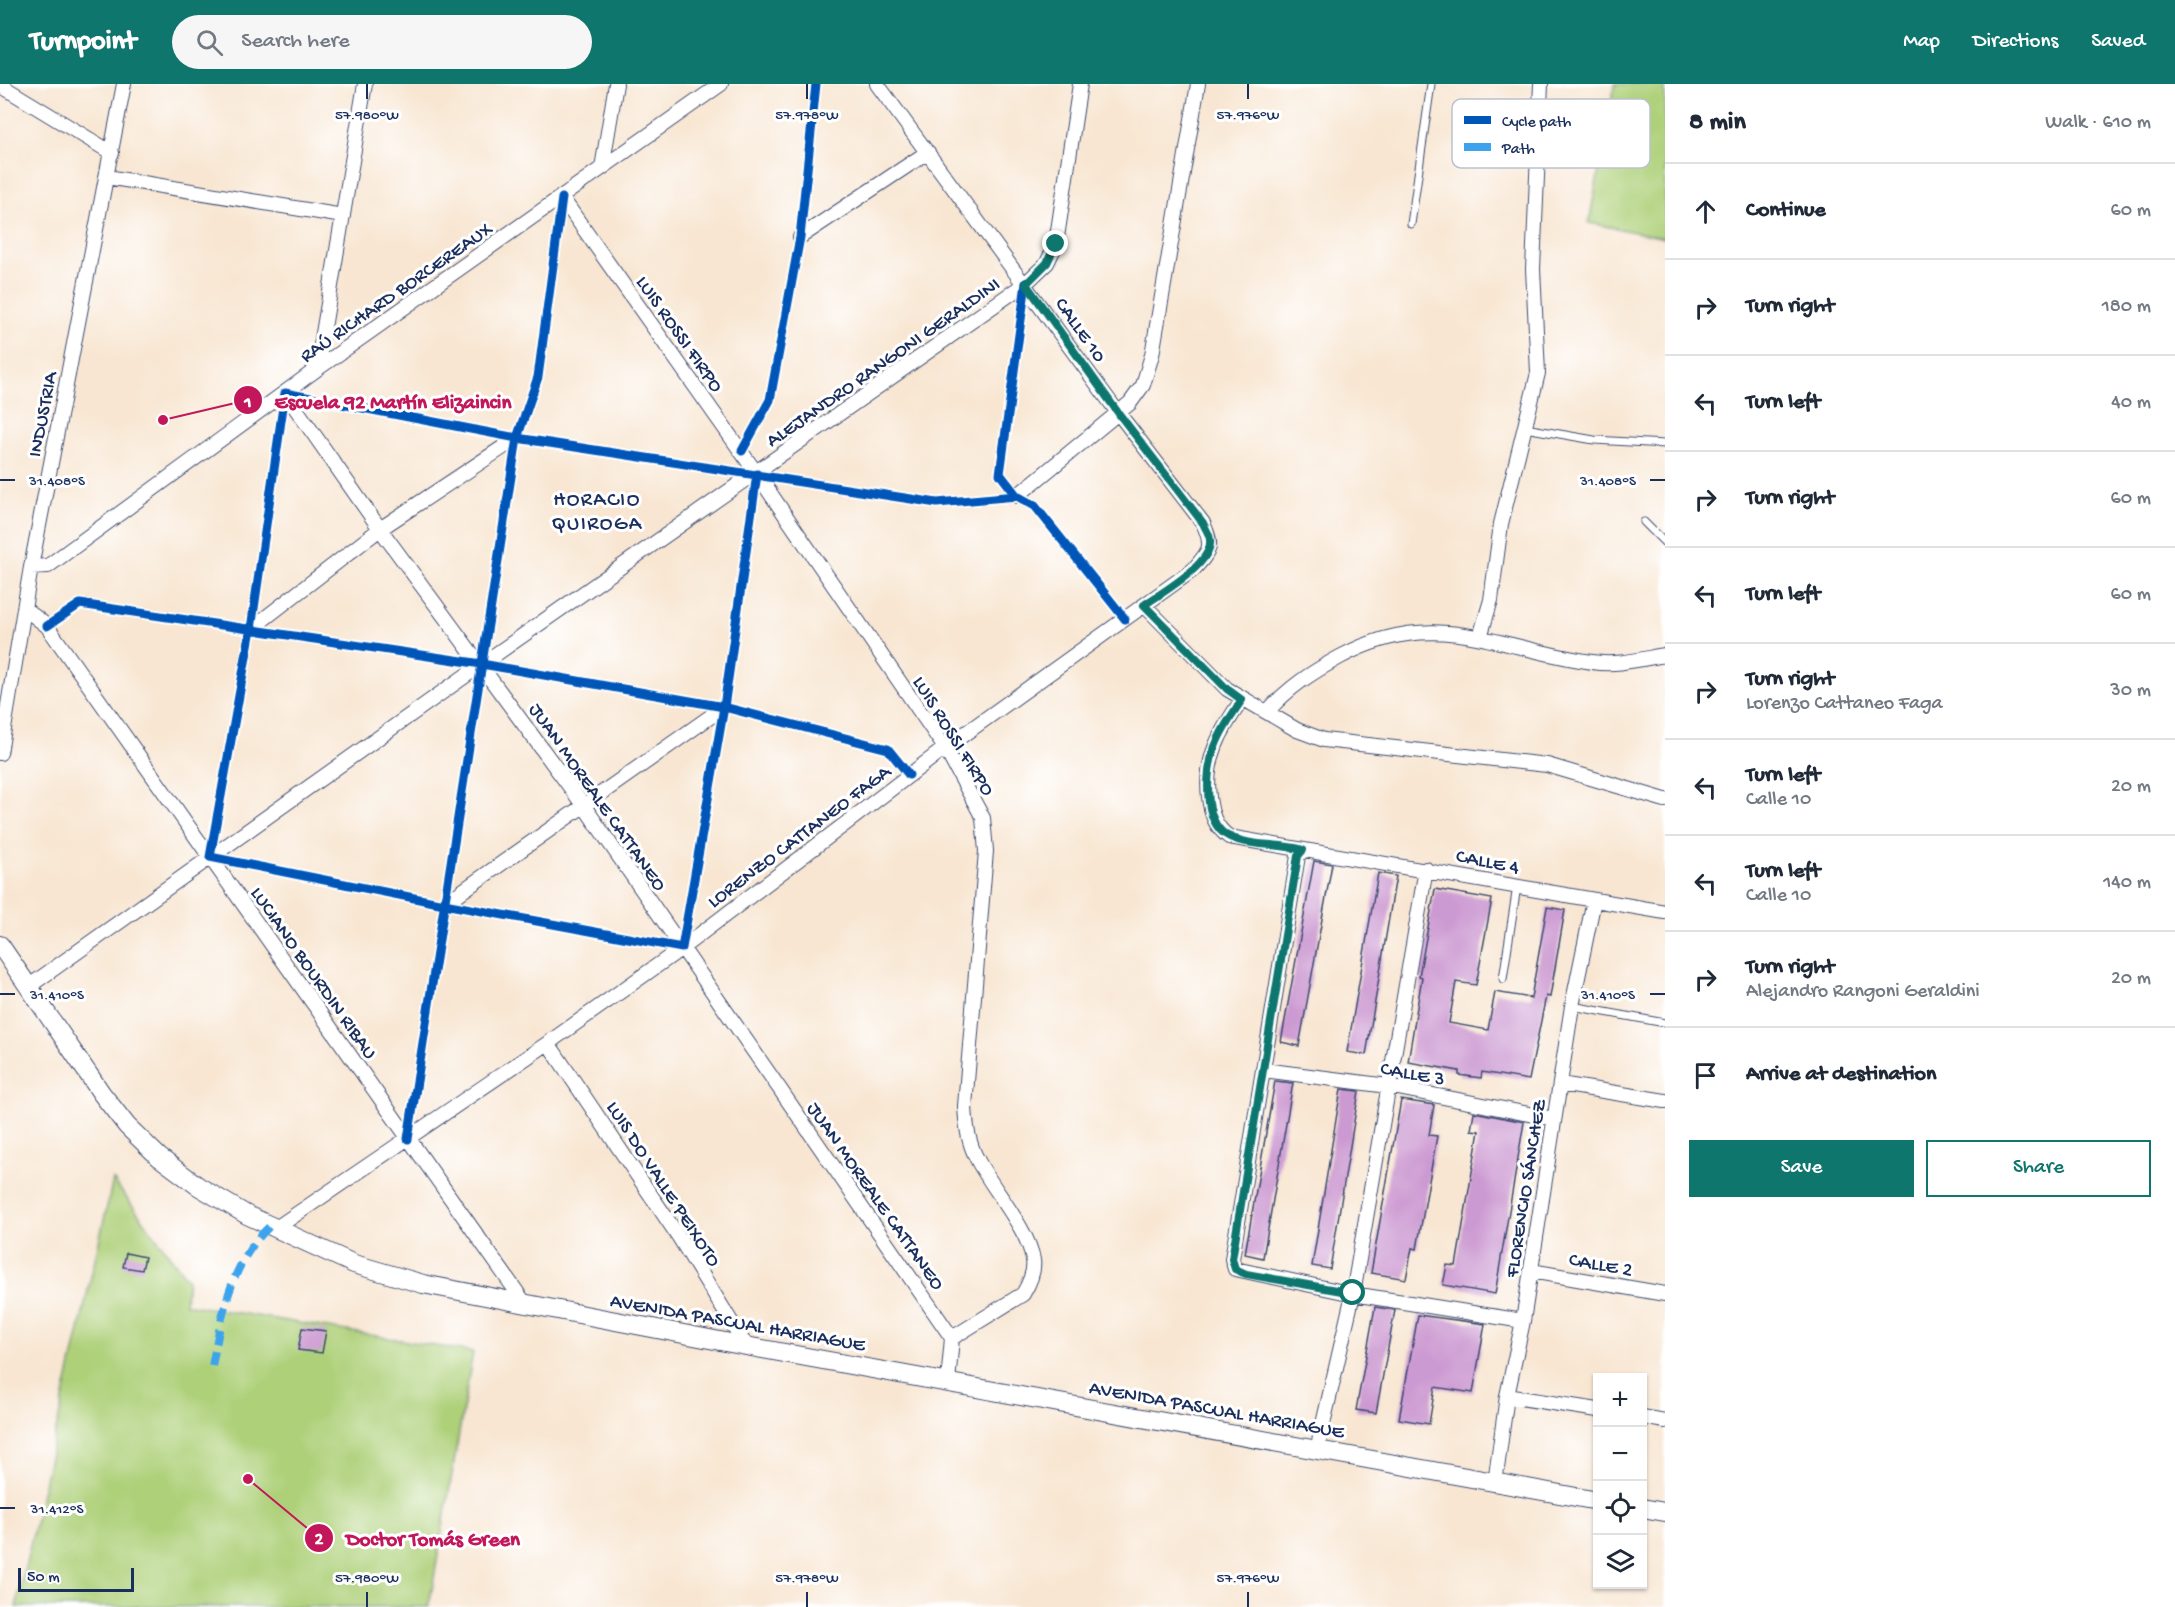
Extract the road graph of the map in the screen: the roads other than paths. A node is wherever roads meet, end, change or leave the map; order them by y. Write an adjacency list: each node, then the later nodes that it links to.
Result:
1 (124, 84): 13 (street, INDUSTRIA)
2 (365, 84): 18 (street)
3 (615, 84): 14 (street)
4 (721, 84): 14 (street, RAÚ RICHARD BORCEREAUX)
5 (877, 84): 12 (street, CALLE 10)
6 (1080, 84): 21 (street, ALEJANDRO RANGONI GERALDINI)
7 (1198, 84): 24 (street)
8 (1431, 84): 19 (lane)
9 (1541, 84): 11 (street)
10 (0, 85): 13 (street)
11 (1540, 99)
12 (928, 152): 20 (street); 21 (street, CALLE 10)
13 (112, 153): 16 (street, INDUSTRIA)
14 (602, 168): 17 (street, RAÚ RICHARD BORCEREAUX)
15 (1537, 168): 25 (street)
16 (107, 177): 18 (street); 33 (street, INDUSTRIA)
17 (562, 198): 22 (street, RAÚ RICHARD BORCEREAUX); 28 (street, LUIS ROSSI FIRPO)
18 (343, 216): 22 (street)
19 (1411, 224)
20 (800, 237)
21 (1026, 284): 24 (street, CALLE 10); 28 (street, ALEJANDRO RANGONI GERALDINI)
22 (317, 369): 23 (street, RAÚ RICHARD BORCEREAUX)
23 (285, 393): 31 (street, JUAN MOREALE CATTANEO); 33 (street, RAÚ RICHARD BORCEREAUX)
24 (1119, 414): 29 (street); 34 (street, CALLE 10)
25 (1524, 428): 27 (lane); 38 (street)
26 (517, 438): 31 (street)
27 (1665, 444)
28 (757, 474): 40 (street, ALEJANDRO RANGONI GERALDINI); 44 (street, LUIS ROSSI FIRPO)
29 (1017, 496)
30 (1644, 522): 32 (lane)
31 (380, 529): 37 (street); 40 (street, JUAN MOREALE CATTANEO)
32 (1665, 543)
33 (31, 567): 36 (street, INDUSTRIA)
34 (1193, 570): 35 (street, LORENZO CATTANEO FAGA)
35 (1144, 605): 41 (street); 44 (street, LORENZO CATTANEO FAGA)
36 (25, 609): 45 (street, INDUSTRIA); 49 (street, LUCIANO BOURDIN RIBAU)
37 (251, 629)
38 (1480, 637): 39 (street); 43 (street)
39 (1665, 655)
40 (482, 664): 47 (street, JUAN MOREALE CATTANEO); 49 (street, ALEJANDRO RANGONI GERALDINI)
41 (1242, 700): 43 (street); 48 (street, CALLE 4)
42 (724, 707): 47 (street)
43 (1268, 712): 46 (street)
44 (945, 748): 56 (street, LORENZO CATTANEO FAGA); 74 (street, LUIS ROSSI FIRPO)
45 (0, 753)
46 (1665, 800)
47 (584, 806): 53 (street); 56 (street, JUAN MOREALE CATTANEO)
48 (1303, 850): 50 (street, CALLE 4); 62 (street)
49 (210, 857): 58 (street, ALEJANDRO RANGONI GERALDINI); 67 (street, LUCIANO BOURDIN RIBAU)
50 (1426, 868): 51 (street, CALLE 4); 64 (street)
51 (1517, 886): 52 (street, CALLE 4); 57 (lane)
52 (1594, 900): 54 (street, CALLE 4); 59 (street, FLORENCIO SÁNCHEZ)
53 (444, 904)
54 (1665, 912)
55 (0, 945): 58 (street, AVENIDA PASCUAL HARRIAGUE)
56 (682, 948): 61 (street, LORENZO CATTANEO FAGA); 74 (street, JUAN MOREALE CATTANEO)
57 (1503, 979)
58 (28, 987): 68 (street, AVENIDA PASCUAL HARRIAGUE)
59 (1572, 1006): 60 (lane); 63 (street, FLORENCIO SÁNCHEZ)
60 (1665, 1023)
61 (548, 1043): 67 (street, LORENZO CATTANEO FAGA); 75 (street, LUIS DO VALLE PEIXOTO)
62 (1263, 1070): 64 (street, CALLE 3); 70 (street)
63 (1560, 1084): 65 (street); 66 (street, FLORENCIO SÁNCHEZ)
64 (1388, 1086): 66 (street, CALLE 3); 70 (street)
65 (1665, 1101)
66 (1554, 1119): 69 (street, FLORENCIO SÁNCHEZ)
67 (408, 1139): 68 (street, LORENZO CATTANEO FAGA); 72 (street, LUCIANO BOURDIN RIBAU)
68 (276, 1228): 72 (street, AVENIDA PASCUAL HARRIAGUE)
69 (1531, 1271): 71 (street, CALLE 2); 73 (street, FLORENCIO SÁNCHEZ)
70 (1353, 1293): 73 (street); 81 (street)
71 (1665, 1294)
72 (526, 1305): 75 (street, AVENIDA PASCUAL HARRIAGUE)
73 (1523, 1321): 77 (street, FLORENCIO SÁNCHEZ)
74 (952, 1338): 76 (street)
75 (746, 1346): 76 (street, AVENIDA PASCUAL HARRIAGUE)
76 (948, 1382): 81 (street, AVENIDA PASCUAL HARRIAGUE)
77 (1507, 1396): 78 (street); 82 (street, FLORENCIO SÁNCHEZ)
78 (1593, 1409)
79 (1647, 1418): 80 (street)
80 (1665, 1421)
81 (1317, 1450): 82 (street, AVENIDA PASCUAL HARRIAGUE)
82 (1495, 1483): 83 (street, AVENIDA PASCUAL HARRIAGUE)
83 (1593, 1500)
84 (1647, 1509): 85 (street)
85 (1665, 1512)

